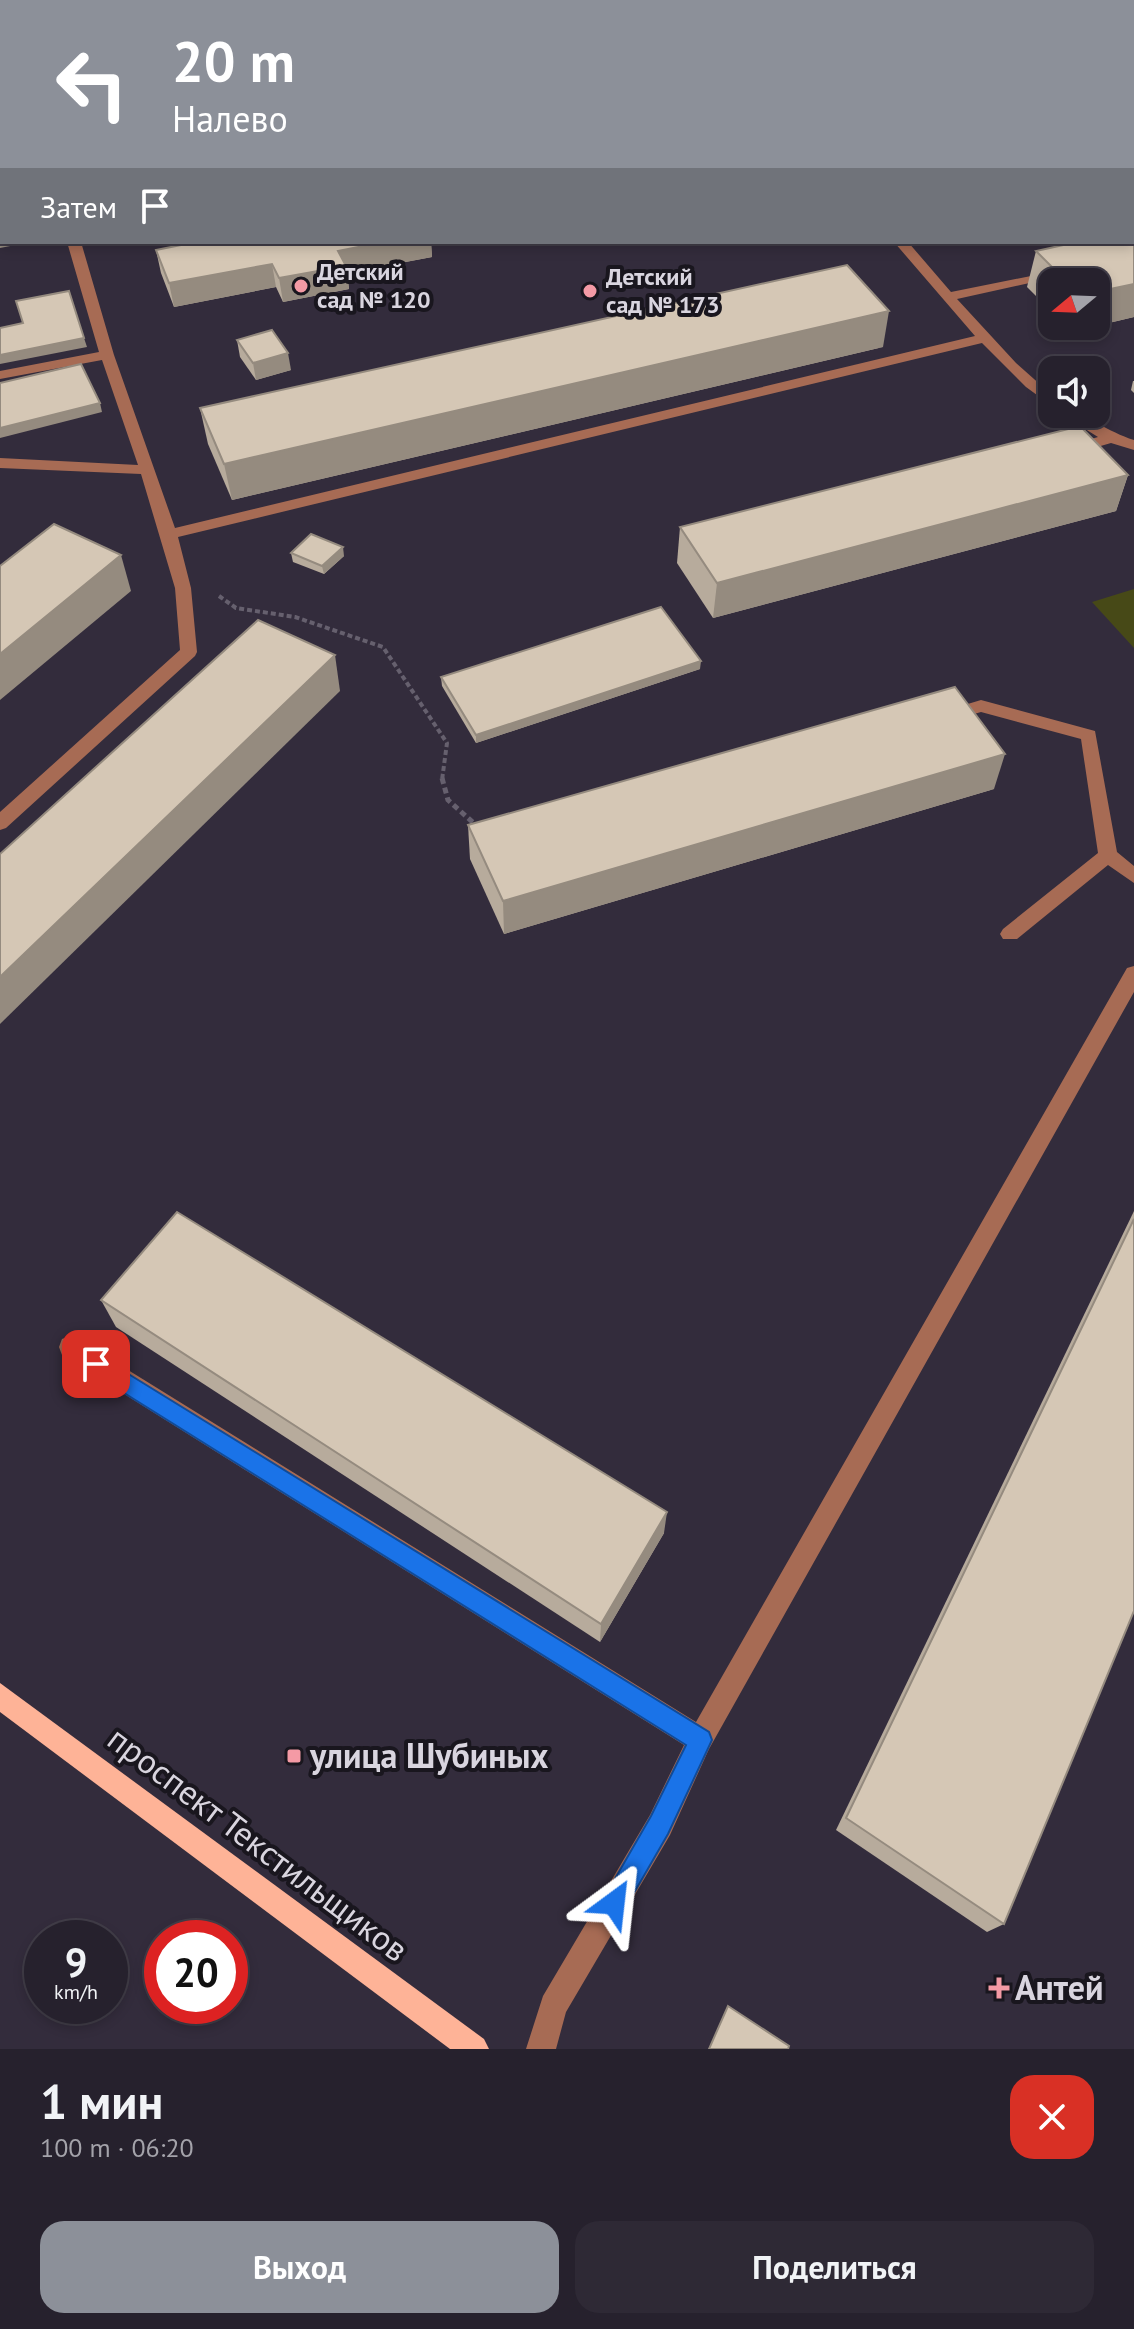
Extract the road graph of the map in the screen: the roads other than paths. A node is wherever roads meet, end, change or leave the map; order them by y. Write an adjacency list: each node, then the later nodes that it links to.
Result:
1 (75, 244): 6 (lane)
2 (903, 244): 4 (lane)
3 (1038, 277): 4 (lane)
4 (949, 297): 5 (lane)
5 (986, 338): 8 (lane); 15 (lane)
6 (107, 355): 7 (lane); 14 (lane)
7 (0, 375)
8 (1038, 390)
9 (1093, 428): 10 (lane)
10 (1111, 438): 11 (lane); 12 (lane)
11 (1134, 445)
12 (1051, 455)
13 (0, 463): 14 (lane)
14 (146, 470): 15 (lane)
15 (169, 534): 17 (lane)
16 (936, 719): 18 (lane)
17 (0, 823)
18 (1108, 855): 19 (lane); 20 (lane)
19 (1134, 876)
20 (1010, 934)
21 (1134, 974): 24 (lane)
22 (70, 1347): 24 (lane)
23 (0, 1696): 25 (main road, проспект Текстильщиков)
24 (700, 1740): 26 (lane)
25 (474, 2049)
26 (541, 2049)

